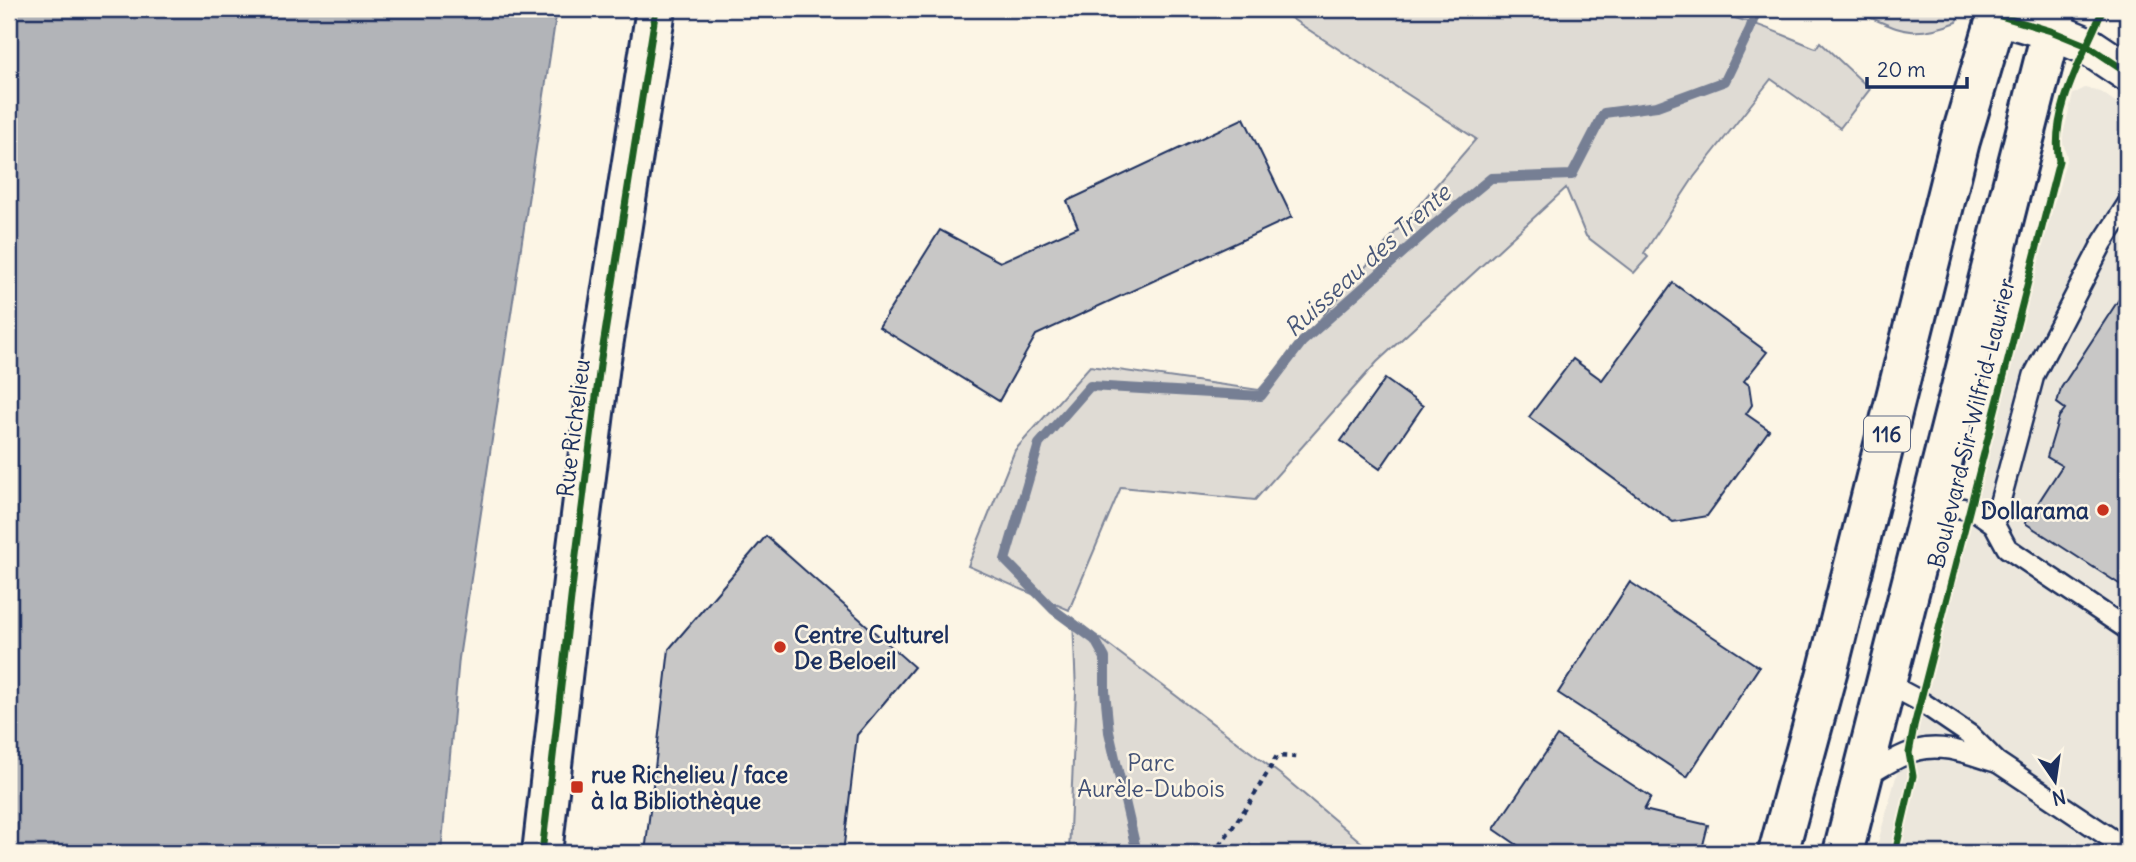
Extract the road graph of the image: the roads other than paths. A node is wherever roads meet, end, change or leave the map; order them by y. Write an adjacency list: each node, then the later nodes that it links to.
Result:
1 (656, 9): 13 (main road, Rue Richelieu)
2 (1998, 12): 3 (street); 14 (main road, 116)
3 (2054, 20): 4 (street); 6 (main road, Boulevard Sir-Wilfrid-Laurier / 116)
4 (2127, 72)
5 (2127, 205): 7 (lane)
6 (1932, 501): 7 (lane); 9 (main road, Boulevard Sir-Wilfrid-Laurier / 116)
7 (1994, 524): 8 (lane)
8 (2127, 629)
9 (1886, 683): 10 (lane); 11 (main road, Boulevard Sir-Wilfrid-Laurier / 116)
10 (1997, 762): 11 (lane); 12 (lane)
11 (1862, 778): 15 (main road, Boulevard Sir-Wilfrid-Laurier / 116)
12 (2127, 849)
13 (542, 853)
14 (1779, 853)
15 (1843, 853)

